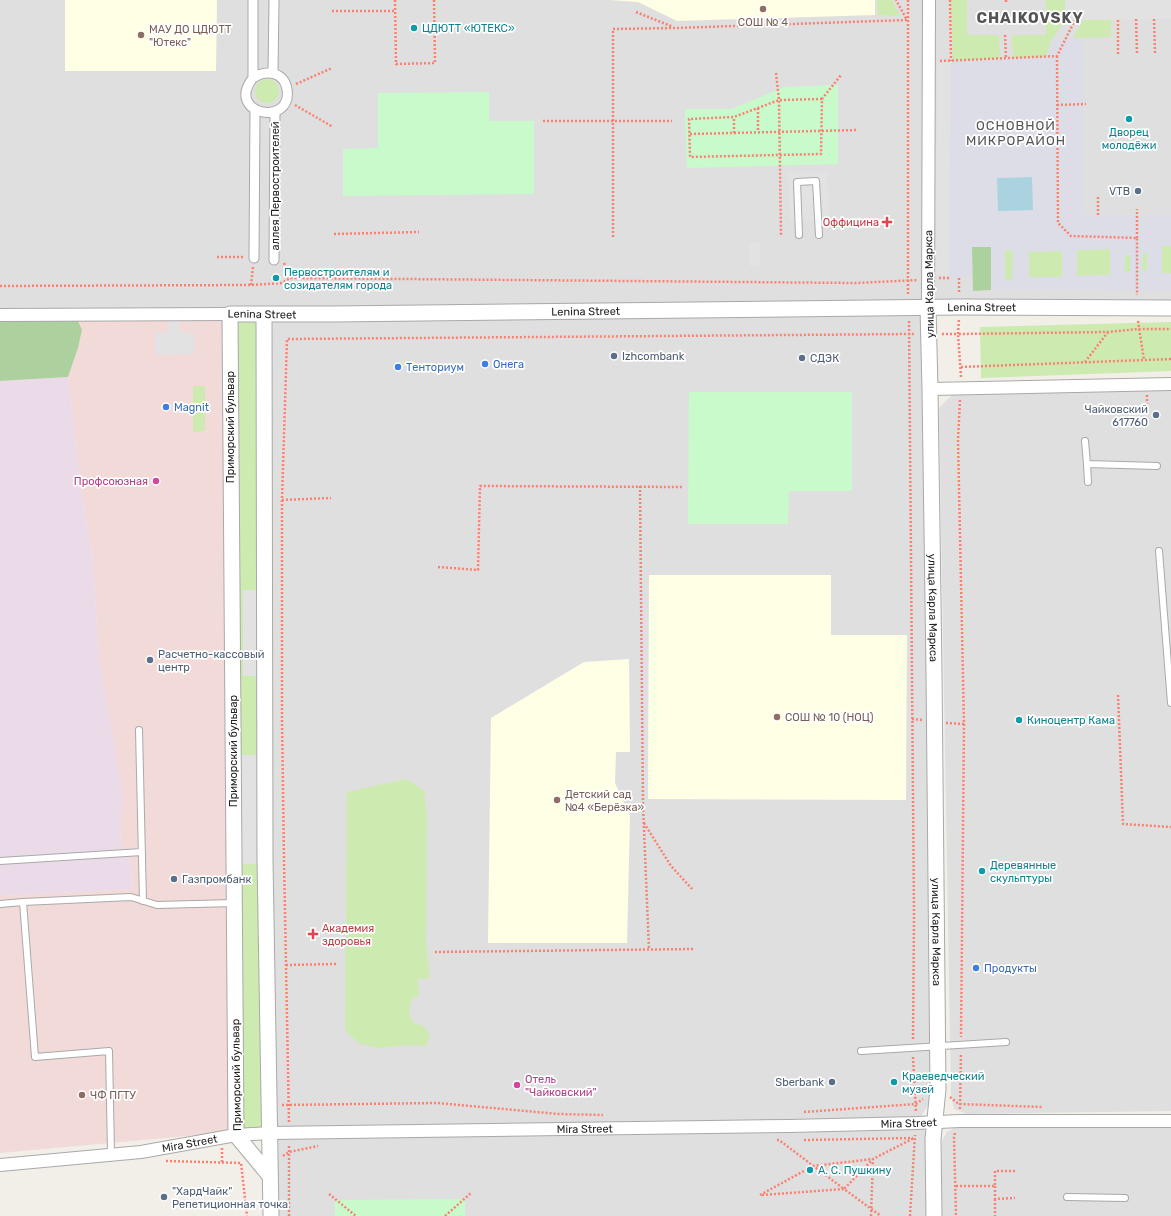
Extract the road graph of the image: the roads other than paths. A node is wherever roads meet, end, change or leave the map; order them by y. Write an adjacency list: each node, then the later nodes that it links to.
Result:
1 (253, 0): 5 (street)
2 (274, 0): 4 (street)
3 (929, 0): 12 (street, улица Карла Маркса)
4 (273, 73): 5 (street); 7 (street)
5 (253, 78): 6 (street)
6 (255, 110): 7 (street); 10 (street)
7 (275, 111): 11 (street, аллея Первостроителей)
8 (799, 235): 9 (lane)
9 (819, 235)
10 (254, 258)
11 (274, 260)
12 (928, 308): 13 (street, Lenina Street); 15 (street, Lenina Street); 18 (street, улица Карла Маркса)
13 (1171, 308)
14 (230, 314): 15 (street, Lenina Street); 16 (street, Lenina Street); 30 (street, Приморский бульвар)
15 (264, 314): 37 (street)
16 (0, 315)
17 (1171, 384): 18 (street)
18 (930, 389): 33 (street, улица Карла Маркса)
19 (1085, 441): 20 (lane)
20 (1087, 464): 21 (lane); 22 (lane)
21 (1156, 466)
22 (1088, 482)
23 (1159, 551): 24 (lane)
24 (1171, 703)
25 (139, 730): 26 (lane)
26 (142, 852): 27 (lane); 28 (lane)
27 (0, 861)
28 (143, 901): 29 (lane); 30 (lane)
29 (22, 902): 31 (lane); 39 (lane)
30 (234, 903): 38 (street, Приморский бульвар)
31 (0, 904)
32 (1006, 1042): 33 (lane)
33 (937, 1046): 34 (lane); 36 (street, улица Карла Маркса)
34 (861, 1051)
35 (1171, 1121): 36 (street, Mira Street)
36 (935, 1122): 37 (street, Mira Street); 45 (street, улица Карла Маркса)
37 (269, 1133): 38 (street, Mira Street); 41 (street)
38 (236, 1135): 39 (street, Mira Street); 41 (street, Приморский бульвар)
39 (111, 1154): 40 (street, Mira Street)
40 (0, 1165)
41 (270, 1176): 44 (street)
42 (1067, 1197): 43 (lane)
43 (1125, 1198)
44 (271, 1216)
45 (934, 1216)

